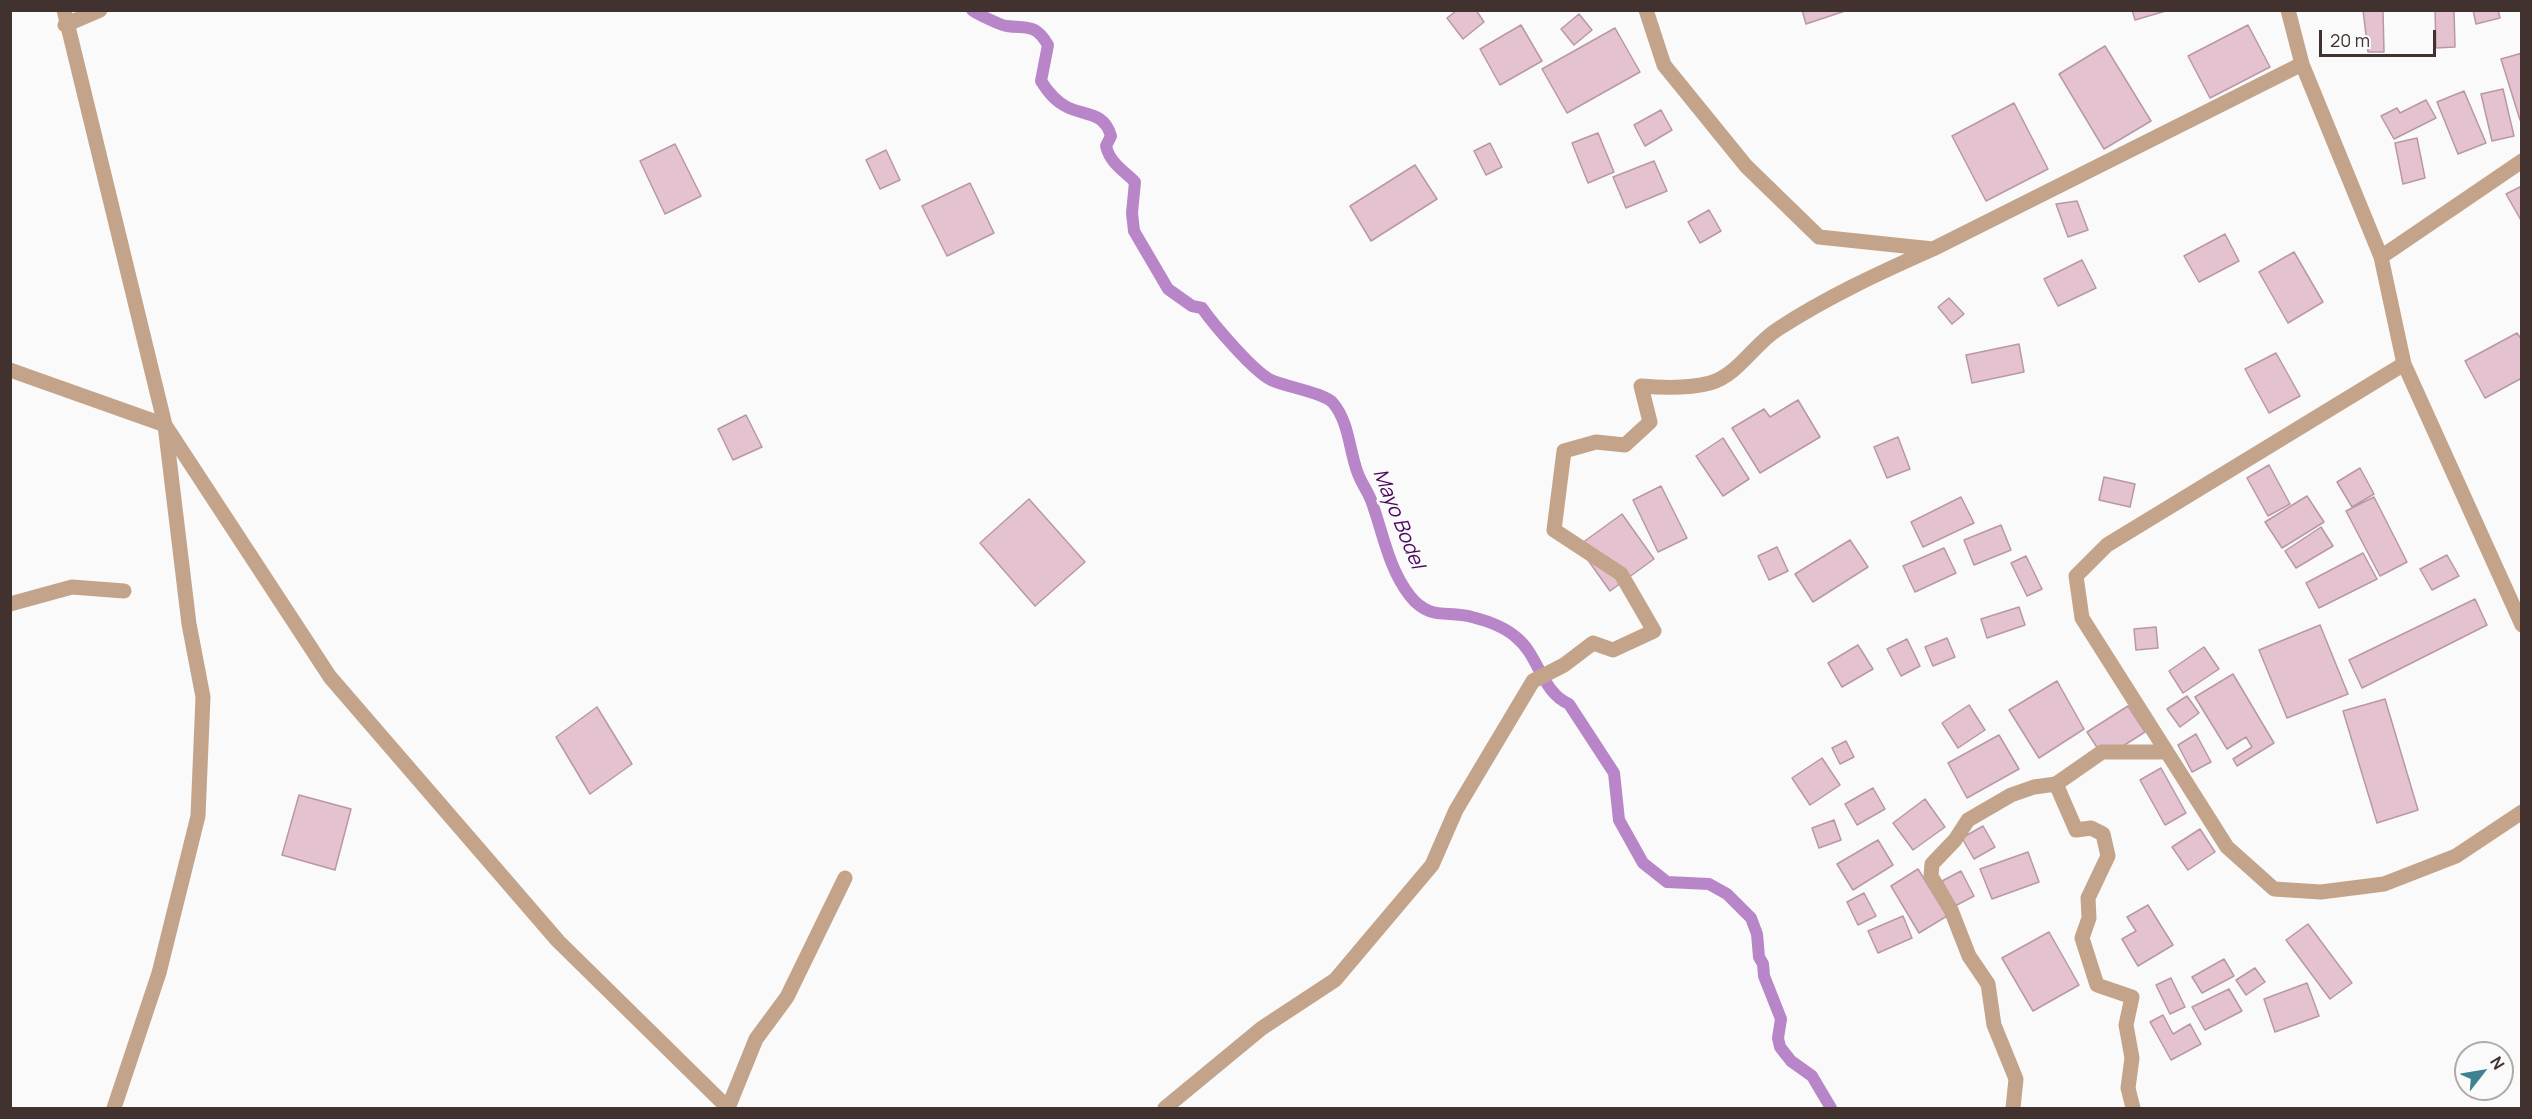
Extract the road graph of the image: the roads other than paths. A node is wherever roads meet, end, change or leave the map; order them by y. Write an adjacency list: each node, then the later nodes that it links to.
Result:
1 (100, 10): 4 (street)
2 (1646, 10): 7 (street)
3 (2288, 10): 5 (street)
4 (65, 17): 11 (street)
5 (2302, 64): 7 (street); 8 (street)
6 (2522, 161): 8 (street)
7 (1933, 249): 21 (street)
8 (2382, 257): 9 (street)
9 (2404, 364): 14 (street); 15 (street)
10 (10, 370): 11 (street)
11 (165, 425): 19 (street); 20 (street)
12 (124, 591): 13 (street)
13 (10, 604)
14 (2522, 626)
15 (2167, 752): 16 (street); 17 (street)
16 (2056, 784): 22 (street); 23 (street)
17 (2522, 812)
18 (845, 878): 20 (street)
19 (114, 1108)
20 (728, 1108)
21 (1165, 1108)
22 (2013, 1108)
23 (2133, 1108)

